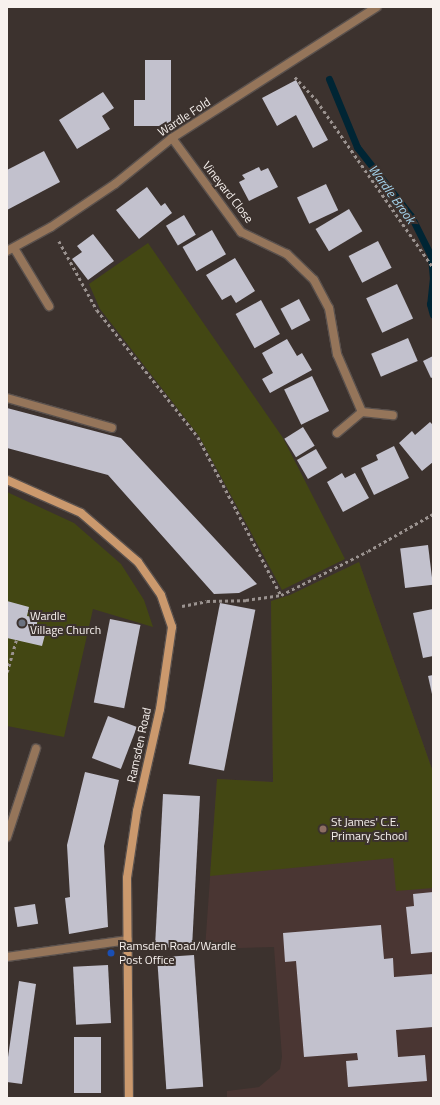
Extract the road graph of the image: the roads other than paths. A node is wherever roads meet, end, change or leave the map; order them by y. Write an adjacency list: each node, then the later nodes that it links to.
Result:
1 (377, 7): 2 (street, Wardle Fold)
2 (172, 138): 3 (street, Wardle Fold); 6 (street, Vineyard Close)
3 (10, 249): 4 (street)
4 (49, 306)
5 (7, 398): 8 (street)
6 (362, 412): 7 (street); 9 (street)
7 (392, 415)
8 (112, 428)
9 (337, 433)
10 (7, 480): 13 (street, Ramsden Road)
11 (36, 749): 12 (street)
12 (7, 836)
13 (128, 940): 14 (street); 15 (street, Ramsden Road)
14 (7, 957)
15 (129, 1098)

